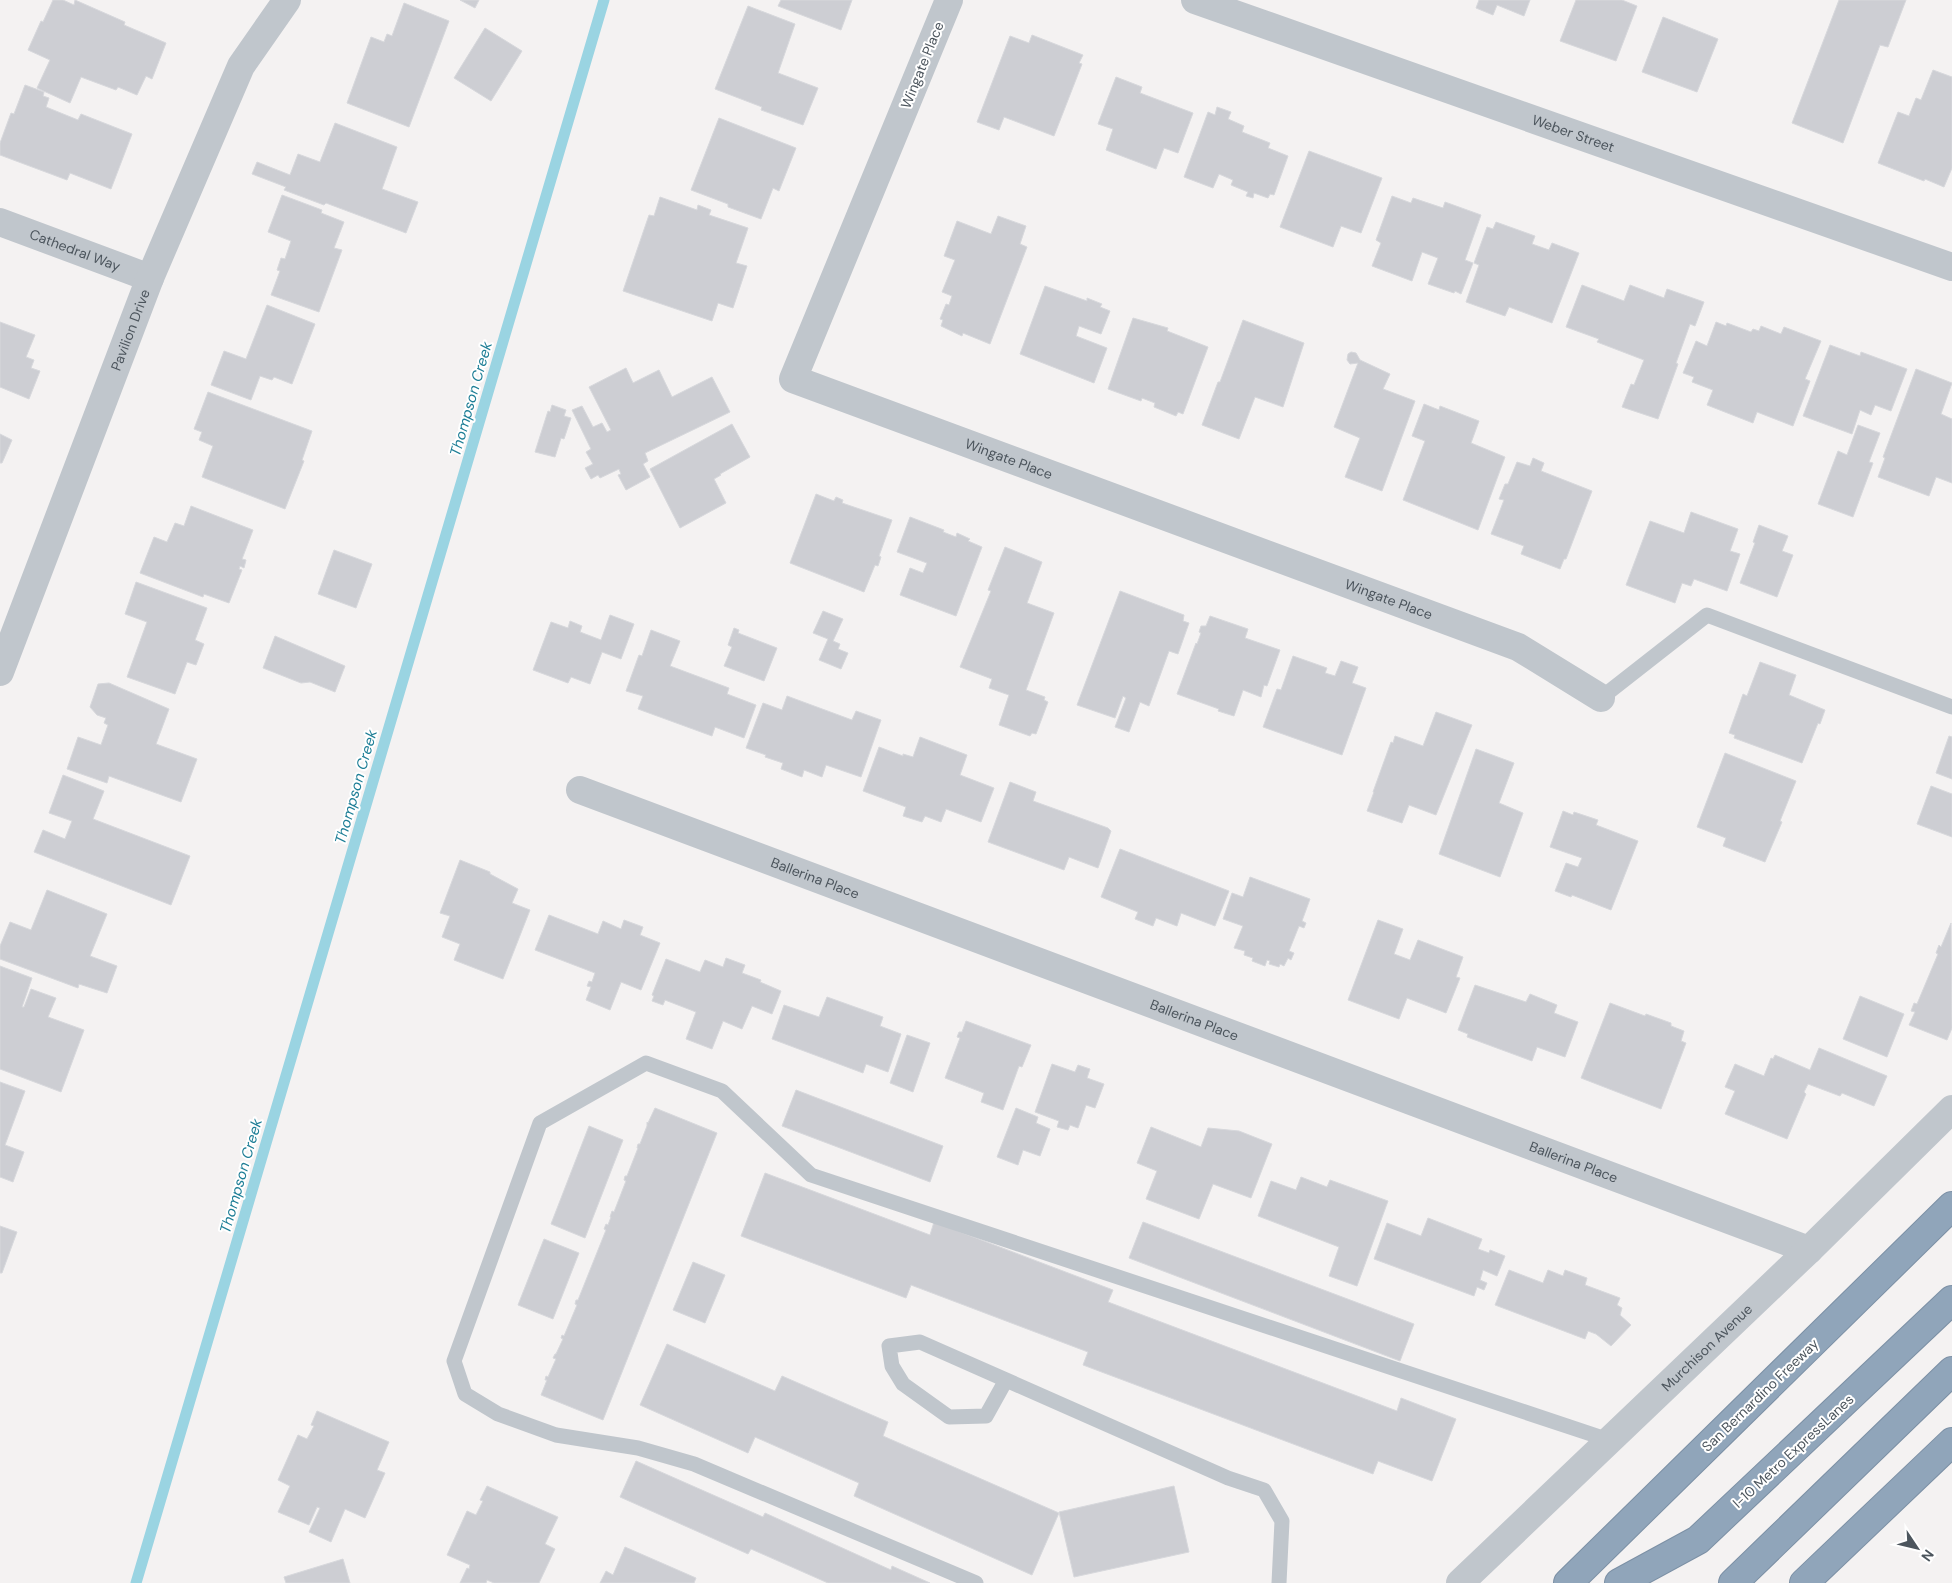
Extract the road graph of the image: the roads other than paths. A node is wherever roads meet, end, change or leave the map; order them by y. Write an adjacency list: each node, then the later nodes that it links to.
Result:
1 (288, 0): 6 (street, Pavilion Drive)
2 (949, 0): 8 (street, Wingate Place)
3 (1195, 0): 5 (street, Weber Street)
4 (0, 222): 6 (street, Cathedral Way)
5 (1952, 267)
6 (150, 278): 7 (street, Pavilion Drive)
7 (0, 672)
8 (1602, 698): 9 (lane)
9 (1952, 707)
10 (580, 790): 13 (street, Ballerina Place)
11 (1952, 1109): 13 (street, Murchison Avenue)
12 (1952, 1206): 22 (highway, San Bernardino Freeway)
13 (1809, 1250): 17 (street, Murchison Avenue)
14 (1952, 1300): 23 (highway, I-10 Metro ExpressLanes)
15 (1952, 1371): 24 (highway)
16 (1006, 1380): 16 (lane); 20 (lane)
17 (1609, 1440): 19 (lane); 21 (street, Murchison Avenue)
18 (1952, 1442): 25 (highway)
19 (976, 1583)
20 (1279, 1583)
21 (1460, 1583)
22 (1568, 1583)
23 (1619, 1583)
24 (1733, 1583)
25 (1804, 1583)

